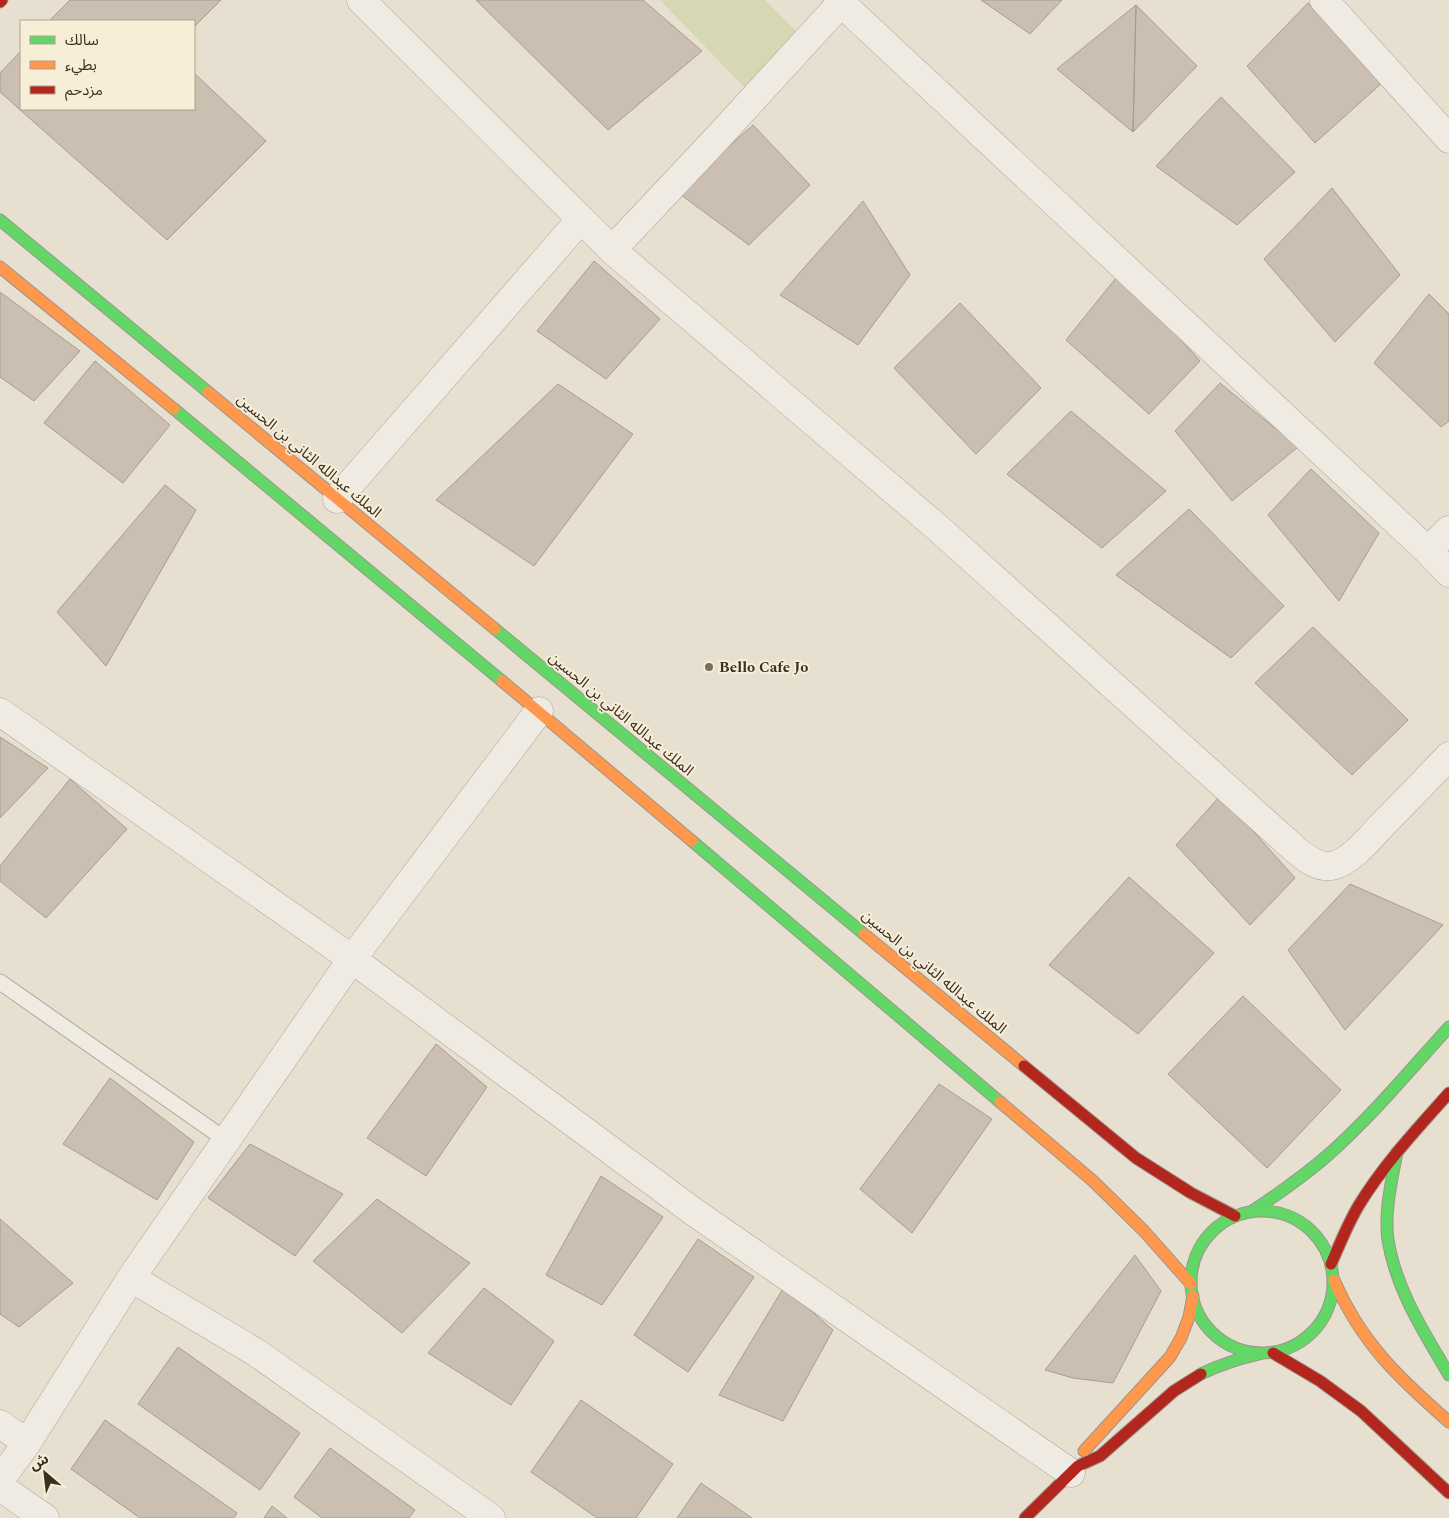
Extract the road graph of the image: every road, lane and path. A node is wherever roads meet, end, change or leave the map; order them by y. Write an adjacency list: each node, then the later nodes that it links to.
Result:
1 (360, 0): 5 (street)
2 (1324, 0): 4 (street)
3 (839, 2): 7 (street); 11 (street)
4 (1449, 140)
5 (581, 219): 7 (street); 9 (street)
6 (0, 220): 9 (main road, الملك عبدالله الثاني بن الحسين)
7 (612, 250): 15 (street)
8 (0, 267): 13 (main road)
9 (337, 498): 23 (main road, الملك عبدالله الثاني بن الحسين)
10 (1449, 530): 11 (street)
11 (1428, 551): 12 (street)
12 (1449, 573)
13 (539, 711): 16 (street); 27 (main road)
14 (0, 712): 16 (street)
15 (1449, 756)
16 (352, 959): 20 (street); 33 (street)
17 (0, 982): 20 (lane)
18 (1449, 1027): 22 (main road)
19 (1449, 1093): 21 (main road)
20 (226, 1140): 25 (street)
21 (1397, 1152): 24 (main road); 29 (main road)
22 (1251, 1212): 23 (main road); 24 (main road)
23 (1235, 1216): 27 (main road)
24 (1331, 1264): 26 (main road)
25 (131, 1278): 32 (street); 37 (street)
26 (1334, 1280): 28 (main road); 30 (main road)
27 (1192, 1290): 28 (main road); 33 (main road)
28 (1268, 1353): 33 (main road); 36 (main road)
29 (1449, 1375)
30 (1449, 1422)
31 (0, 1424): 32 (street)
32 (27, 1443): 34 (street)
33 (1074, 1470): 39 (main road)
34 (0, 1480)
35 (0, 1487): 38 (street)
36 (1449, 1494)
37 (483, 1516)
38 (45, 1518)
39 (1025, 1518)

